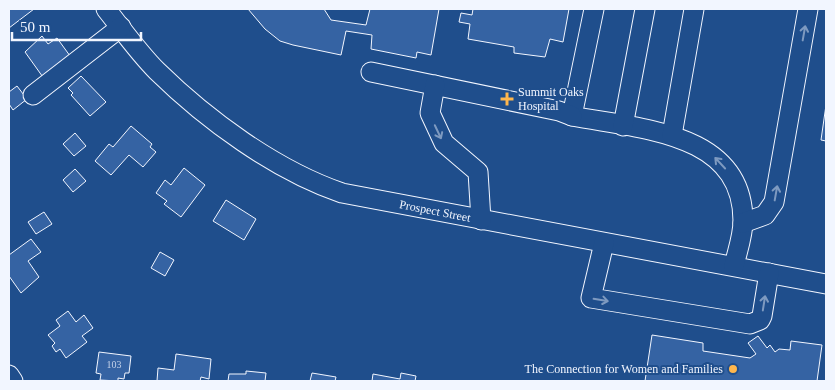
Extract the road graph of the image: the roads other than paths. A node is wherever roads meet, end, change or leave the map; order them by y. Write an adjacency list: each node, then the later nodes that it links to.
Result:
1 (106, 9): 6 (street, Prospect Street)
2 (594, 9): 10 (street)
3 (645, 9): 11 (street)
4 (694, 9): 12 (street)
5 (808, 9): 14 (street, one-way to 5)
6 (121, 27): 9 (street); 13 (street, Prospect Street)
7 (371, 72): 8 (street)
8 (435, 85): 10 (street); 13 (street, one-way to 13)
9 (33, 94)
10 (572, 116): 11 (street)
11 (623, 126): 12 (street)
12 (672, 135): 14 (street, one-way to 12)
13 (481, 220): 15 (street, Prospect Street)
14 (743, 223): 16 (street)
15 (604, 243): 16 (street, Prospect Street); 17 (street, one-way to 17)
16 (734, 266): 17 (street, Prospect Street)
17 (769, 273): 18 (street, Prospect Street)
18 (826, 284)
19 (9, 376): 20 (street)
20 (13, 381)

